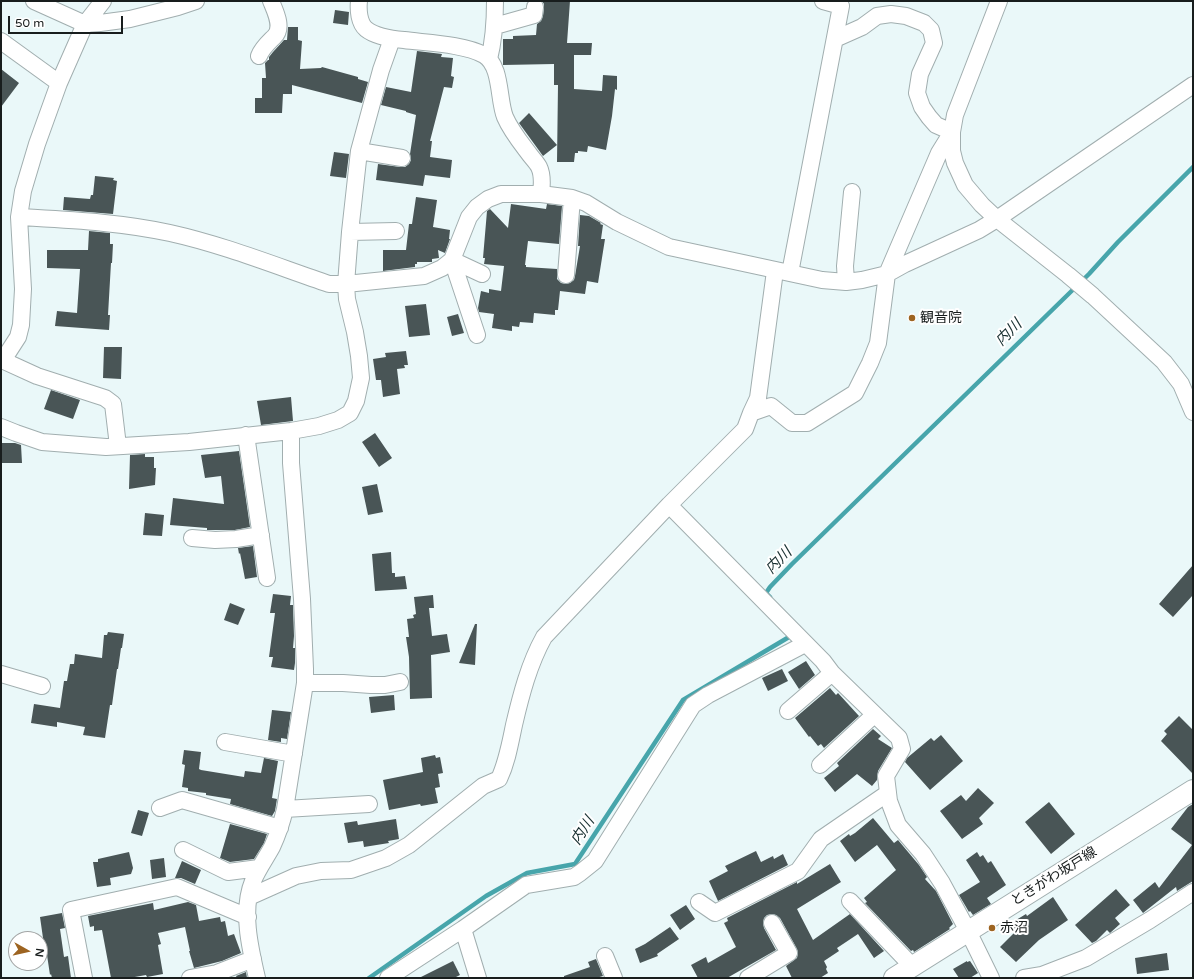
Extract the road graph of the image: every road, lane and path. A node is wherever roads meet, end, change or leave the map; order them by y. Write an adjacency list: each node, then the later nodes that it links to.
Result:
1 (34, 1): 10 (street)
2 (103, 1): 10 (street)
3 (196, 1): 10 (street)
4 (271, 1): 15 (street)
5 (359, 1): 12 (street)
6 (495, 1): 11 (street)
7 (822, 1): 13 (street)
8 (999, 1): 19 (street)
9 (535, 7): 11 (street)
10 (84, 24): 17 (street)
11 (495, 26): 16 (street)
12 (392, 39): 16 (street); 20 (street)
13 (835, 39): 19 (street); 30 (street)
14 (1, 41): 17 (street)
15 (259, 56)
16 (489, 60): 23 (street)
17 (59, 83): 25 (street)
18 (1193, 85): 26 (street)
19 (952, 132): 26 (street); 32 (street)
20 (360, 151): 21 (street); 28 (street)
21 (402, 158)
22 (852, 192): 34 (street)
23 (541, 194): 24 (street); 29 (street)
24 (572, 198): 30 (street); 33 (street)
25 (19, 217): 35 (street); 37 (street)
26 (998, 219): 32 (street); 38 (street)
27 (396, 231): 28 (street)
28 (350, 232): 35 (street)
29 (452, 260): 31 (street); 35 (street); 36 (street)
30 (782, 272): 34 (street); 39 (street)
31 (482, 274)
32 (887, 274): 34 (street); 39 (street)
33 (566, 275)
34 (846, 282)
35 (346, 284): 41 (street)
36 (477, 335)
37 (1, 360): 43 (street)
38 (1193, 412)
39 (751, 413): 44 (street)
40 (1, 427): 43 (street)
41 (291, 431): 42 (street); 51 (street)
42 (246, 435): 43 (street); 45 (street)
43 (118, 446)
44 (669, 505): 48 (street); 68 (street)
45 (260, 534): 46 (street); 47 (street)
46 (192, 538)
47 (267, 578)
48 (804, 644): 49 (street); 73 (street)
49 (832, 673): 54 (street); 55 (street)
50 (1, 674): 53 (street)
51 (304, 682): 52 (street); 57 (street)
52 (400, 682)
53 (42, 686)
54 (788, 711)
55 (874, 715): 58 (street); 60 (street)
56 (225, 742): 57 (street)
57 (294, 754): 63 (street)
58 (820, 765)
59 (1193, 790): 74 (main road, ときがわ坂戸線)
60 (888, 793): 70 (street); 74 (street)
61 (369, 804): 63 (street)
62 (160, 808): 64 (street)
63 (286, 809): 64 (street)
64 (280, 828): 66 (street)
65 (183, 850): 66 (street)
66 (259, 868): 68 (street)
67 (1193, 892): 88 (street)
68 (249, 897): 71 (street)
69 (850, 901): 77 (street)
70 (699, 902)
71 (248, 917): 76 (street); 79 (street)
72 (772, 923): 78 (street)
73 (463, 929): 82 (street); 83 (street)
74 (968, 931): 77 (main road, ときがわ坂戸線); 87 (street)
75 (605, 956): 84 (street)
76 (253, 959): 80 (street); 81 (street)
77 (912, 966): 86 (main road, ときがわ坂戸線)
78 (765, 974): 85 (street)
79 (84, 978)
80 (190, 978)
81 (257, 978)
82 (388, 978)
83 (478, 978)
84 (614, 978)
85 (748, 978)
86 (894, 978)
87 (991, 978)
88 (1024, 978)

